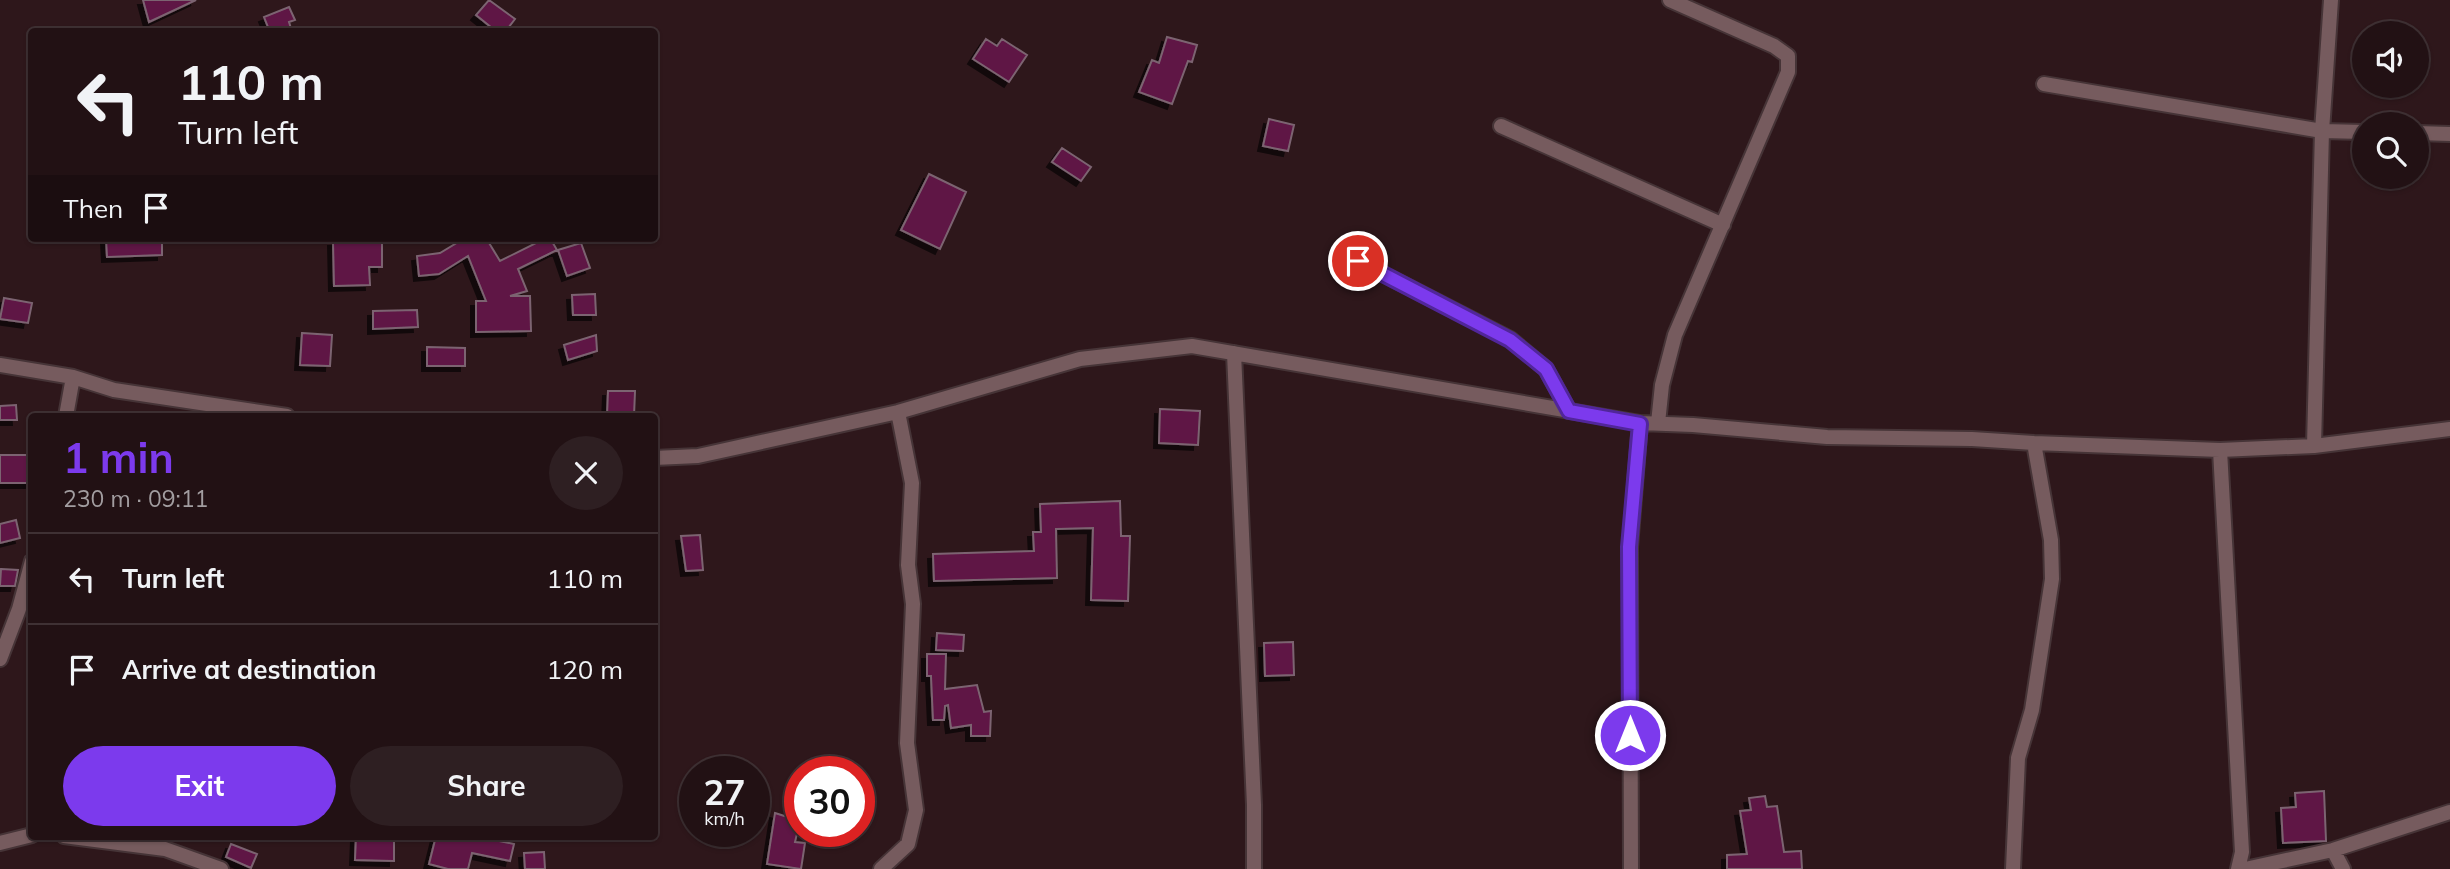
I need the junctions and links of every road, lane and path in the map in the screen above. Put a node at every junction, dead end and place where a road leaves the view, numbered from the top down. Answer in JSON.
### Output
{"nodes":[{"id":1,"x":1670,"y":0,"type":"edge"},
{"id":2,"x":2332,"y":0,"type":"edge"},
{"id":3,"x":2044,"y":84,"type":"dead end"},
{"id":4,"x":1501,"y":126,"type":"dead end"},
{"id":5,"x":2322,"y":131,"type":"junction"},
{"id":6,"x":2352,"y":132,"type":"edge"},
{"id":7,"x":2429,"y":133,"type":"edge"},
{"id":8,"x":2450,"y":134,"type":"edge"},
{"id":9,"x":1724,"y":225,"type":"junction"},
{"id":10,"x":1358,"y":261,"type":"dead end"},
{"id":11,"x":1234,"y":353,"type":"junction"},
{"id":12,"x":0,"y":365,"type":"edge"},
{"id":13,"x":73,"y":377,"type":"junction"},
{"id":14,"x":1569,"y":411,"type":"junction"},
{"id":15,"x":898,"y":412,"type":"junction"},
{"id":16,"x":67,"y":413,"type":"edge"},
{"id":17,"x":267,"y":413,"type":"edge"},
{"id":18,"x":1640,"y":424,"type":"junction"},
{"id":19,"x":1658,"y":424,"type":"junction"},
{"id":20,"x":2450,"y":429,"type":"edge"},
{"id":21,"x":2034,"y":443,"type":"junction"},
{"id":22,"x":2314,"y":446,"type":"junction"},
{"id":23,"x":2220,"y":450,"type":"junction"},
{"id":24,"x":658,"y":458,"type":"edge"},
{"id":25,"x":28,"y":590,"type":"edge"},
{"id":26,"x":25,"y":611,"type":"edge"},
{"id":27,"x":0,"y":659,"type":"edge"},
{"id":28,"x":2450,"y":812,"type":"edge"},
{"id":29,"x":28,"y":836,"type":"edge"},
{"id":30,"x":95,"y":840,"type":"edge"},
{"id":31,"x":0,"y":843,"type":"edge"},
{"id":32,"x":2333,"y":850,"type":"junction"},
{"id":33,"x":221,"y":869,"type":"edge"},
{"id":34,"x":881,"y":869,"type":"edge"},
{"id":35,"x":1254,"y":869,"type":"edge"},
{"id":36,"x":1631,"y":869,"type":"edge"},
{"id":37,"x":2013,"y":869,"type":"edge"},
{"id":38,"x":2238,"y":869,"type":"edge"},
{"id":39,"x":2245,"y":869,"type":"edge"},
{"id":40,"x":2343,"y":869,"type":"edge"}],
"edges":[{"from":1,"to":9,"type":"street"},
{"from":2,"to":5,"type":"street"},
{"from":3,"to":5,"type":"street"},
{"from":4,"to":9,"type":"street"},
{"from":5,"to":6,"type":"street"},
{"from":5,"to":22,"type":"street"},
{"from":7,"to":8,"type":"street"},
{"from":9,"to":19,"type":"street"},
{"from":10,"to":14,"type":"street"},
{"from":11,"to":14,"type":"street"},
{"from":11,"to":15,"type":"street"},
{"from":11,"to":35,"type":"street"},
{"from":12,"to":13,"type":"street"},
{"from":13,"to":16,"type":"street"},
{"from":13,"to":17,"type":"street"},
{"from":14,"to":18,"type":"street"},
{"from":15,"to":24,"type":"street"},
{"from":15,"to":34,"type":"street"},
{"from":18,"to":19,"type":"street"},
{"from":18,"to":36,"type":"street"},
{"from":19,"to":21,"type":"street"},
{"from":20,"to":22,"type":"street"},
{"from":21,"to":23,"type":"street"},
{"from":21,"to":37,"type":"street"},
{"from":22,"to":23,"type":"street"},
{"from":23,"to":38,"type":"street"},
{"from":25,"to":26,"type":"street"},
{"from":26,"to":27,"type":"street"},
{"from":28,"to":32,"type":"street"},
{"from":29,"to":31,"type":"street"},
{"from":30,"to":33,"type":"street"},
{"from":32,"to":39,"type":"street"},
{"from":32,"to":40,"type":"street"}]}
